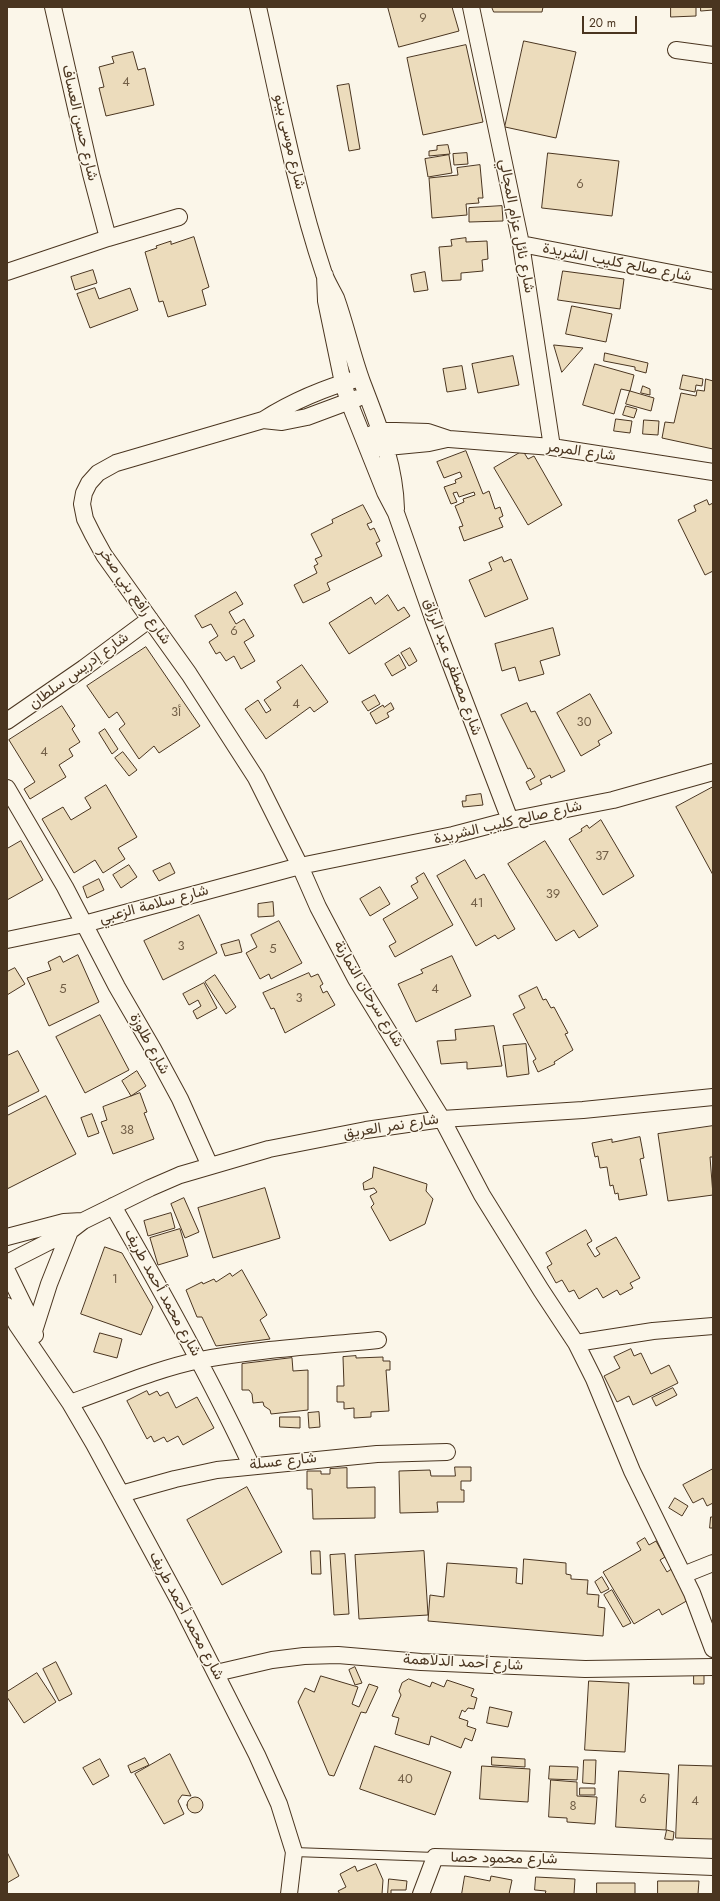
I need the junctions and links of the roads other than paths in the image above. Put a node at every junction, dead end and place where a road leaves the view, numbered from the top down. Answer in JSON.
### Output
{"nodes":[{"id":1,"x":53,"y":7,"type":"edge"},
{"id":2,"x":258,"y":7,"type":"edge"},
{"id":3,"x":471,"y":7,"type":"edge"},
{"id":4,"x":676,"y":50,"type":"dead end"},
{"id":5,"x":713,"y":55,"type":"edge"},
{"id":6,"x":179,"y":217,"type":"dead end"},
{"id":7,"x":108,"y":238,"type":"junction"},
{"id":8,"x":521,"y":244,"type":"junction"},
{"id":9,"x":7,"y":272,"type":"edge"},
{"id":10,"x":325,"y":275,"type":"junction"},
{"id":11,"x":713,"y":281,"type":"edge"},
{"id":12,"x":360,"y":378,"type":"junction"},
{"id":13,"x":343,"y":382,"type":"junction"},
{"id":14,"x":366,"y":394,"type":"junction"},
{"id":15,"x":349,"y":402,"type":"junction"},
{"id":16,"x":264,"y":420,"type":"junction"},
{"id":17,"x":382,"y":431,"type":"junction"},
{"id":18,"x":449,"y":439,"type":"junction"},
{"id":19,"x":365,"y":443,"type":"junction"},
{"id":20,"x":386,"y":447,"type":"junction"},
{"id":21,"x":552,"y":447,"type":"junction"},
{"id":22,"x":713,"y":472,"type":"edge"},
{"id":23,"x":396,"y":513,"type":"junction"},
{"id":24,"x":150,"y":619,"type":"junction"},
{"id":25,"x":7,"y":721,"type":"edge"},
{"id":26,"x":713,"y":772,"type":"edge"},
{"id":27,"x":7,"y":788,"type":"edge"},
{"id":28,"x":510,"y":820,"type":"junction"},
{"id":29,"x":300,"y":866,"type":"junction"},
{"id":30,"x":84,"y":924,"type":"junction"},
{"id":31,"x":7,"y":940,"type":"edge"},
{"id":32,"x":713,"y":1097,"type":"edge"},
{"id":33,"x":442,"y":1119,"type":"junction"},
{"id":34,"x":210,"y":1166,"type":"junction"},
{"id":35,"x":113,"y":1206,"type":"junction"},
{"id":36,"x":83,"y":1221,"type":"junction"},
{"id":37,"x":70,"y":1231,"type":"junction"},
{"id":38,"x":7,"y":1237,"type":"edge"},
{"id":39,"x":7,"y":1263,"type":"edge"},
{"id":40,"x":7,"y":1271,"type":"edge"},
{"id":41,"x":7,"y":1306,"type":"edge"},
{"id":42,"x":713,"y":1326,"type":"edge"},
{"id":43,"x":34,"y":1331,"type":"junction"},
{"id":44,"x":378,"y":1340,"type":"dead end"},
{"id":45,"x":576,"y":1343,"type":"junction"},
{"id":46,"x":37,"y":1352,"type":"junction"},
{"id":47,"x":199,"y":1361,"type":"junction"},
{"id":48,"x":70,"y":1403,"type":"junction"},
{"id":49,"x":447,"y":1452,"type":"dead end"},
{"id":50,"x":251,"y":1466,"type":"junction"},
{"id":51,"x":121,"y":1494,"type":"junction"},
{"id":52,"x":713,"y":1563,"type":"edge"},
{"id":53,"x":683,"y":1575,"type":"junction"},
{"id":54,"x":713,"y":1649,"type":"edge"},
{"id":55,"x":713,"y":1667,"type":"edge"},
{"id":56,"x":216,"y":1673,"type":"junction"},
{"id":57,"x":294,"y":1852,"type":"junction"},
{"id":58,"x":435,"y":1858,"type":"junction"},
{"id":59,"x":713,"y":1867,"type":"edge"},
{"id":60,"x":289,"y":1894,"type":"edge"},
{"id":61,"x":421,"y":1894,"type":"edge"}],
"edges":[{"from":1,"to":7,"type":"street","name":"شارع حسن العساف"},
{"from":2,"to":10,"type":"street","name":"شارع موسى بينو"},
{"from":3,"to":8,"type":"street","name":"شارع نائل عزام المجالي"},
{"from":4,"to":5,"type":"street"},
{"from":6,"to":7,"type":"street"},
{"from":7,"to":9,"type":"street"},
{"from":8,"to":11,"type":"street","name":"شارع صالح كليب الشريدة"},
{"from":8,"to":21,"type":"street","name":"شارع نائل عزام المجالي"},
{"from":10,"to":12,"type":"street","name":"شارع موسى بينو"},
{"from":10,"to":13,"type":"street","name":"شارع موسى بينو"},
{"from":12,"to":13,"type":"street","name":"شارع رافع بني صخر"},
{"from":12,"to":14,"type":"street","name":"شارع مصطفى عبد الرزاق"},
{"from":13,"to":15,"type":"street","name":"شارع مصطفى عبد الرزاق"},
{"from":13,"to":16,"type":"street","name":"شارع رافع بني صخر"},
{"from":14,"to":15,"type":"street","name":"شارع رافع بني صخر"},
{"from":14,"to":17,"type":"street","name":"شارع مصطفى عبد الرزاق"},
{"from":15,"to":16,"type":"street","name":"شارع رافع بني صخر"},
{"from":15,"to":19,"type":"street","name":"شارع مصطفى عبد الرزاق"},
{"from":16,"to":24,"type":"street","name":"شارع رافع بني صخر"},
{"from":17,"to":18,"type":"street","name":"شارع المرمر"},
{"from":17,"to":19,"type":"street","name":"شارع المرمر"},
{"from":17,"to":20,"type":"street","name":"شارع مصطفى عبد الرزاق"},
{"from":18,"to":20,"type":"street","name":"شارع المرمر"},
{"from":18,"to":21,"type":"street","name":"شارع المرمر"},
{"from":19,"to":20,"type":"street","name":"شارع المرمر"},
{"from":19,"to":23,"type":"street","name":"شارع مصطفى عبد الرزاق"},
{"from":20,"to":23,"type":"street","name":"شارع مصطفى عبد الرزاق"},
{"from":21,"to":22,"type":"street","name":"شارع المرمر"},
{"from":23,"to":28,"type":"street","name":"شارع مصطفى عبد الرزاق"},
{"from":24,"to":25,"type":"street","name":"شارع إدريس سلطان"},
{"from":24,"to":29,"type":"street","name":"شارع رافع بني صخر"},
{"from":26,"to":28,"type":"street","name":"شارع صالح كليب الشريدة"},
{"from":27,"to":30,"type":"street","name":"شارع طلوزة"},
{"from":28,"to":29,"type":"street","name":"شارع صالح كليب الشريدة"},
{"from":29,"to":30,"type":"street","name":"شارع سلامة الزعبي"},
{"from":29,"to":33,"type":"street","name":"شارع سرحان النمارنة"},
{"from":30,"to":31,"type":"street","name":"شارع سلامة الزعبي"},
{"from":30,"to":34,"type":"street","name":"شارع طلوزة"},
{"from":32,"to":33,"type":"street","name":"شارع نمر العريق"},
{"from":33,"to":34,"type":"street","name":"شارع نمر العريق"},
{"from":33,"to":45,"type":"street","name":"شارع سرحان النمارنة"},
{"from":34,"to":35,"type":"street","name":"شارع نمر العريق"},
{"from":35,"to":36,"type":"street","name":"شارع نمر العريق"},
{"from":35,"to":47,"type":"street","name":"شارع محمد أحمد طريف"},
{"from":36,"to":37,"type":"street","name":"شارع نمر العريق"},
{"from":36,"to":38,"type":"street","name":"شارع نمر العريق"},
{"from":37,"to":39,"type":"street","name":"شارع نمر العريق"},
{"from":37,"to":43,"type":"street"},
{"from":40,"to":43,"type":"street","name":"شارع محمد أحمد طريف"},
{"from":41,"to":46,"type":"street","name":"شارع محمد أحمد طريف"},
{"from":42,"to":45,"type":"street"},
{"from":43,"to":46,"type":"street","name":"شارع محمد أحمد طريف"},
{"from":44,"to":47,"type":"street"},
{"from":45,"to":53,"type":"street","name":"شارع سرحان النمارنة"},
{"from":46,"to":48,"type":"street","name":"شارع محمد أحمد طريف"},
{"from":47,"to":48,"type":"street"},
{"from":47,"to":50,"type":"street","name":"شارع محمد أحمد طريف"},
{"from":48,"to":51,"type":"street","name":"شارع محمد أحمد طريف"},
{"from":49,"to":50,"type":"street","name":"شارع عسلة"},
{"from":50,"to":51,"type":"street","name":"شارع عسلة"},
{"from":51,"to":56,"type":"street","name":"شارع محمد أحمد طريف"},
{"from":52,"to":53,"type":"street"},
{"from":53,"to":54,"type":"street","name":"شارع سرحان النمارنة"},
{"from":55,"to":56,"type":"street","name":"شارع أحمد الدلاهمة"},
{"from":56,"to":57,"type":"street","name":"شارع محمد أحمد طريف"},
{"from":57,"to":58,"type":"lane","name":"شارع محمود حصا"},
{"from":57,"to":60,"type":"street","name":"شارع محمد أحمد طريف"},
{"from":58,"to":59,"type":"street","name":"شارع محمود حصا"},
{"from":58,"to":61,"type":"street"}]}
